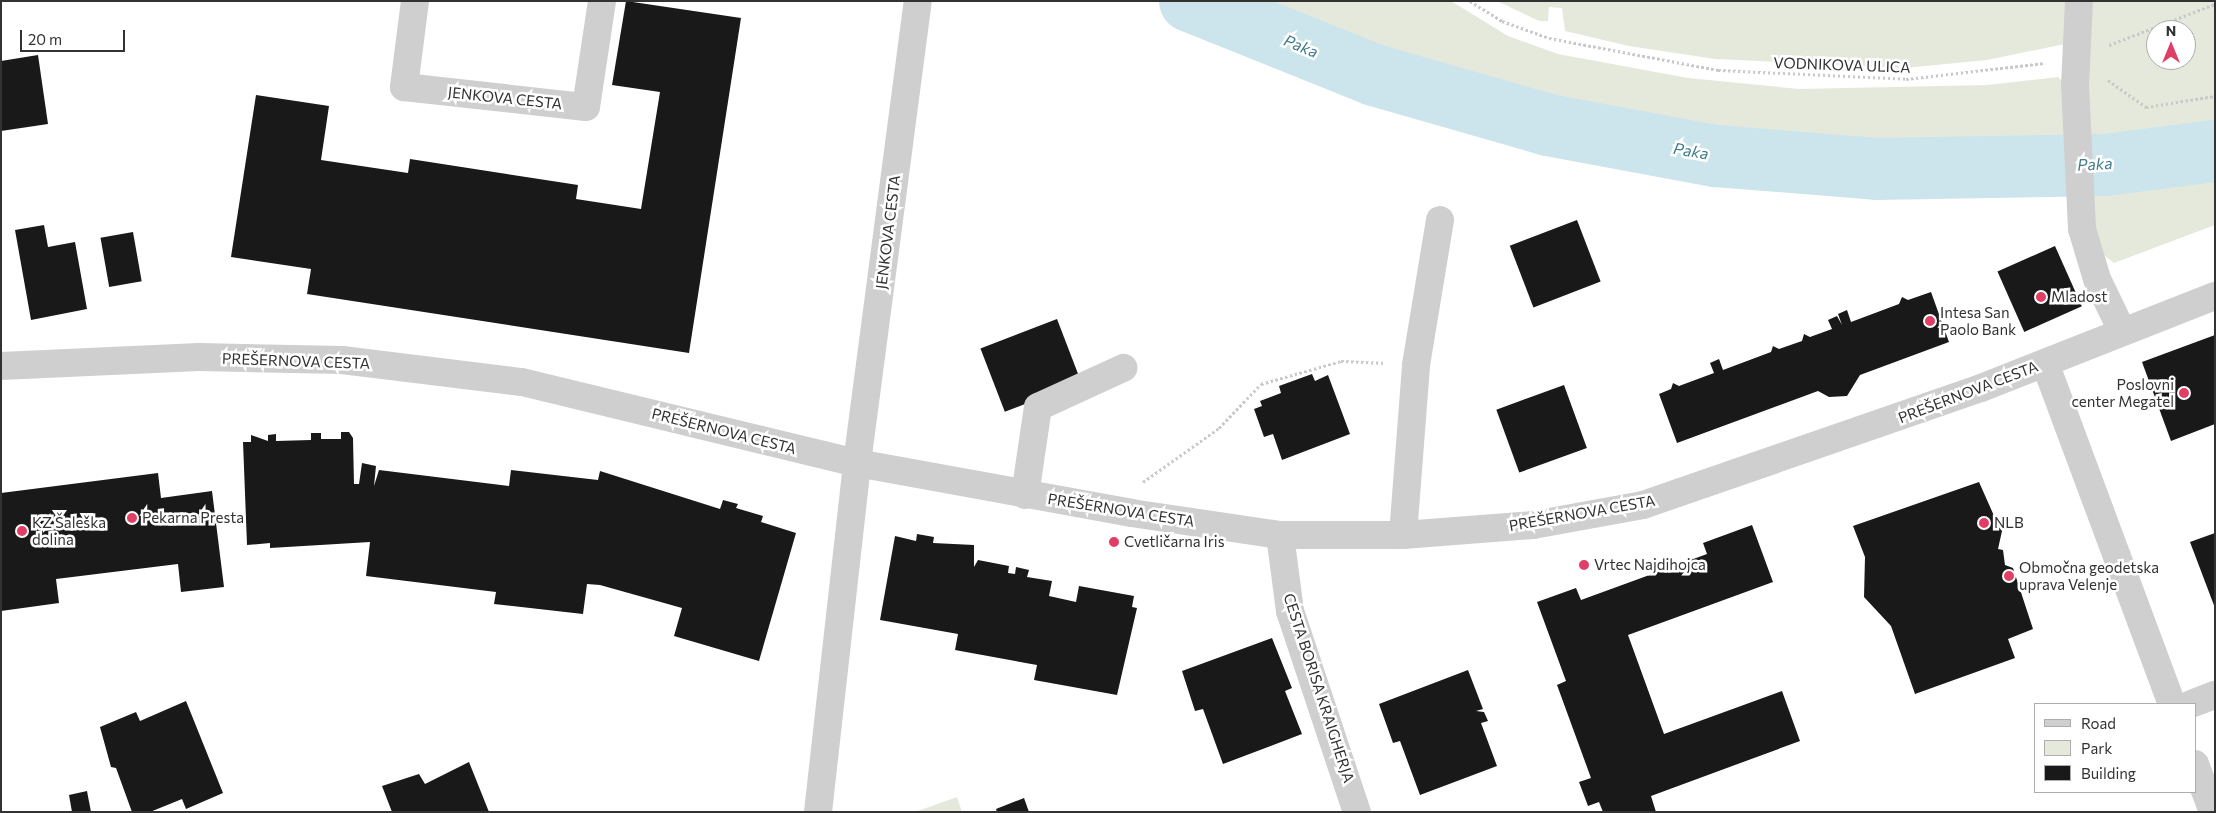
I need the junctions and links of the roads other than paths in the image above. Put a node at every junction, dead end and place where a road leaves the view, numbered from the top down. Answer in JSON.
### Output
{"nodes":[{"id":1,"x":415,"y":1,"type":"edge"},
{"id":2,"x":602,"y":1,"type":"edge"},
{"id":3,"x":918,"y":1,"type":"edge"},
{"id":4,"x":2079,"y":1,"type":"edge"},
{"id":5,"x":1440,"y":220,"type":"dead end"},
{"id":6,"x":2215,"y":296,"type":"edge"},
{"id":7,"x":2122,"y":331,"type":"junction"},
{"id":8,"x":2046,"y":363,"type":"junction"},
{"id":9,"x":1,"y":366,"type":"edge"},
{"id":10,"x":1123,"y":368,"type":"dead end"},
{"id":11,"x":857,"y":463,"type":"junction"},
{"id":12,"x":1025,"y":495,"type":"junction"},
{"id":13,"x":1280,"y":535,"type":"junction"},
{"id":14,"x":1403,"y":535,"type":"junction"},
{"id":15,"x":2215,"y":695,"type":"edge"},
{"id":16,"x":2172,"y":703,"type":"edge"},
{"id":17,"x":2195,"y":703,"type":"edge"},
{"id":18,"x":2196,"y":767,"type":"edge"},
{"id":19,"x":2212,"y":811,"type":"edge"},
{"id":20,"x":818,"y":812,"type":"edge"},
{"id":21,"x":1357,"y":812,"type":"edge"}],
"edges":[{"from":1,"to":2,"type":"street","name":"JENKOVA CESTA"},
{"from":3,"to":11,"type":"street","name":"JENKOVA CESTA"},
{"from":4,"to":7,"type":"street"},
{"from":5,"to":14,"type":"street"},
{"from":6,"to":7,"type":"street","name":"PREŠERNOVA CESTA"},
{"from":7,"to":8,"type":"street","name":"PREŠERNOVA CESTA"},
{"from":8,"to":14,"type":"street","name":"PREŠERNOVA CESTA"},
{"from":8,"to":16,"type":"street"},
{"from":9,"to":11,"type":"street","name":"PREŠERNOVA CESTA"},
{"from":10,"to":12,"type":"street"},
{"from":11,"to":12,"type":"street","name":"PREŠERNOVA CESTA"},
{"from":11,"to":20,"type":"street","name":"JENKOVA CESTA"},
{"from":12,"to":13,"type":"street","name":"PREŠERNOVA CESTA"},
{"from":13,"to":14,"type":"street","name":"PREŠERNOVA CESTA"},
{"from":13,"to":21,"type":"street","name":"CESTA BORISA KRAIGHERJA"},
{"from":15,"to":17,"type":"street"},
{"from":18,"to":19,"type":"street"}]}
